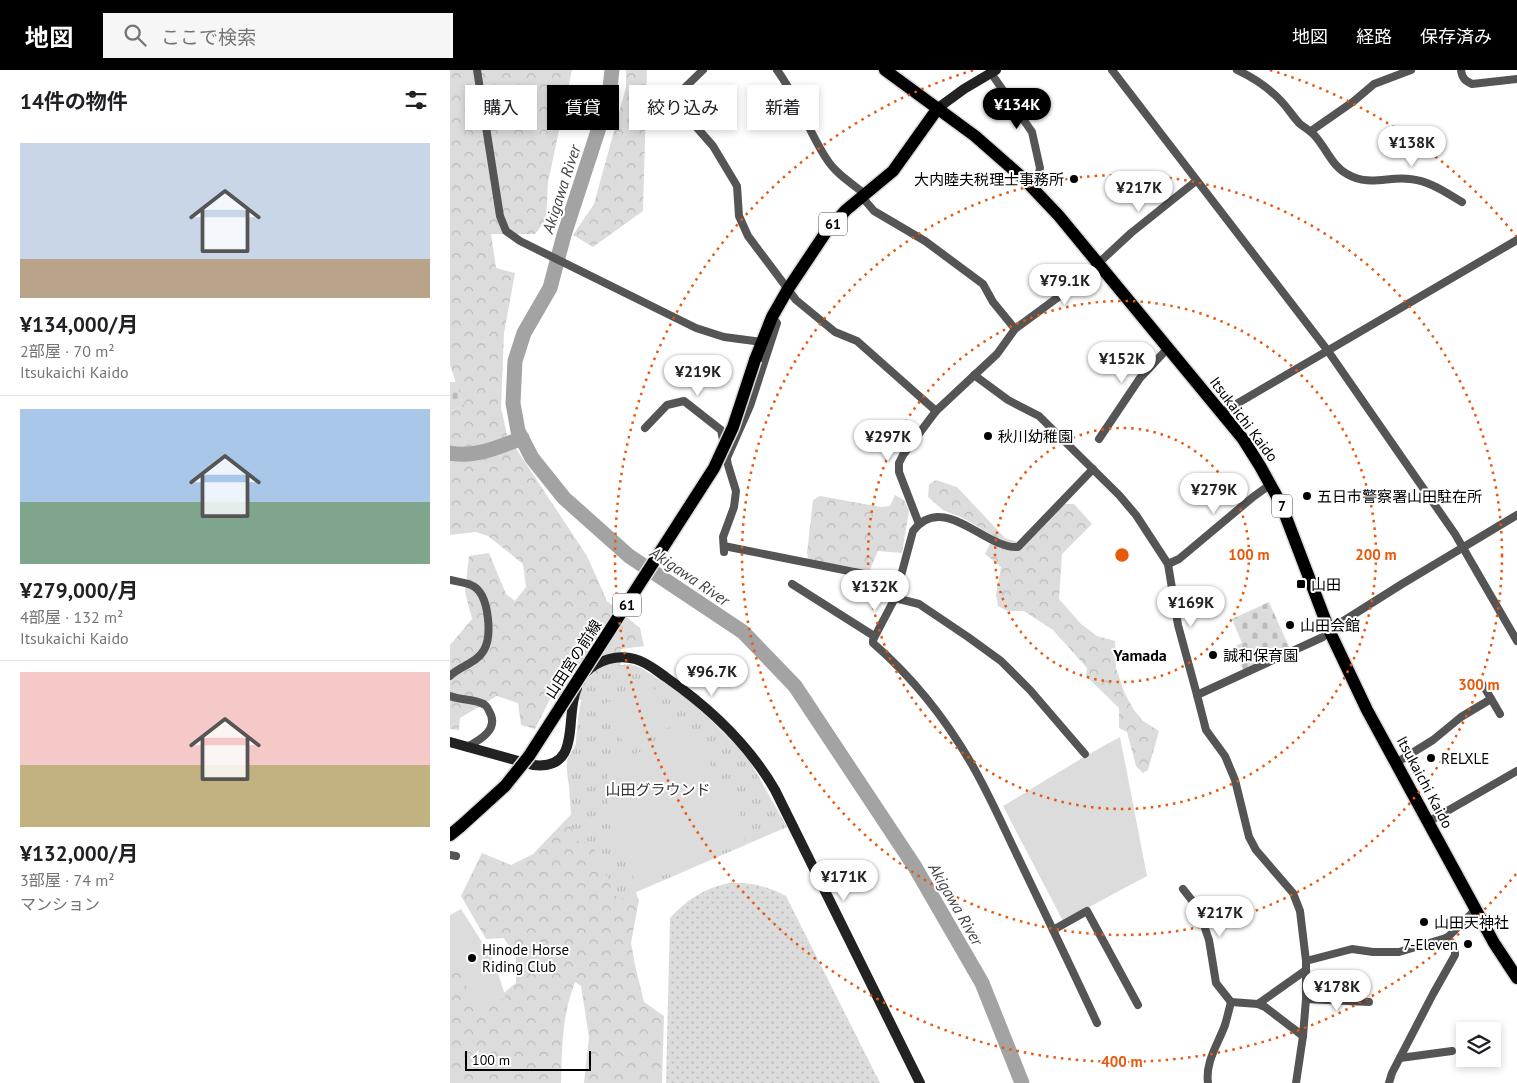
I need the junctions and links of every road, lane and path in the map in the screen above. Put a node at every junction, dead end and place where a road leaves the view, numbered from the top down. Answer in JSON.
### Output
{"nodes":[{"id":1,"x":477,"y":70,"type":"edge"},
{"id":2,"x":703,"y":70,"type":"edge"},
{"id":3,"x":777,"y":70,"type":"edge"},
{"id":4,"x":885,"y":70,"type":"edge"},
{"id":5,"x":1112,"y":70,"type":"edge"},
{"id":6,"x":1237,"y":70,"type":"edge"},
{"id":7,"x":1411,"y":70,"type":"edge"},
{"id":8,"x":1461,"y":70,"type":"edge"},
{"id":9,"x":989,"y":72,"type":"edge"},
{"id":10,"x":1517,"y":80,"type":"edge"},
{"id":11,"x":938,"y":108,"type":"junction"},
{"id":12,"x":1311,"y":131,"type":"junction"},
{"id":13,"x":1196,"y":181,"type":"junction"},
{"id":14,"x":1035,"y":191,"type":"junction"},
{"id":15,"x":863,"y":195,"type":"junction"},
{"id":16,"x":1462,"y":202,"type":"dead end"},
{"id":17,"x":1515,"y":242,"type":"edge"},
{"id":18,"x":1517,"y":251,"type":"edge"},
{"id":19,"x":1098,"y":263,"type":"junction"},
{"id":20,"x":788,"y":289,"type":"junction"},
{"id":21,"x":772,"y":317,"type":"junction"},
{"id":22,"x":1015,"y":329,"type":"junction"},
{"id":23,"x":762,"y":342,"type":"junction"},
{"id":24,"x":1168,"y":348,"type":"junction"},
{"id":25,"x":1328,"y":351,"type":"junction"},
{"id":26,"x":974,"y":375,"type":"junction"},
{"id":27,"x":936,"y":411,"type":"junction"},
{"id":28,"x":1221,"y":413,"type":"junction"},
{"id":29,"x":645,"y":428,"type":"dead end"},
{"id":30,"x":1099,"y":438,"type":"dead end"},
{"id":31,"x":727,"y":458,"type":"junction"},
{"id":32,"x":1093,"y":468,"type":"junction"},
{"id":33,"x":1271,"y":484,"type":"junction"},
{"id":34,"x":1517,"y":515,"type":"edge"},
{"id":35,"x":919,"y":524,"type":"junction"},
{"id":36,"x":1463,"y":546,"type":"junction"},
{"id":37,"x":1168,"y":564,"type":"junction"},
{"id":38,"x":450,"y":580,"type":"edge"},
{"id":39,"x":899,"y":581,"type":"junction"},
{"id":40,"x":792,"y":584,"type":"dead end"},
{"id":41,"x":895,"y":598,"type":"junction"},
{"id":42,"x":1330,"y":630,"type":"junction"},
{"id":43,"x":874,"y":636,"type":"junction"},
{"id":44,"x":1517,"y":641,"type":"edge"},
{"id":45,"x":450,"y":676,"type":"edge"},
{"id":46,"x":1483,"y":685,"type":"dead end"},
{"id":47,"x":1197,"y":695,"type":"junction"},
{"id":48,"x":450,"y":696,"type":"edge"},
{"id":49,"x":1491,"y":700,"type":"junction"},
{"id":50,"x":1500,"y":714,"type":"dead end"},
{"id":51,"x":450,"y":742,"type":"edge"},
{"id":52,"x":467,"y":747,"type":"junction"},
{"id":53,"x":1085,"y":754,"type":"dead end"},
{"id":54,"x":1396,"y":763,"type":"junction"},
{"id":55,"x":1517,"y":770,"type":"edge"},
{"id":56,"x":1428,"y":822,"type":"junction"},
{"id":57,"x":450,"y":835,"type":"edge"},
{"id":58,"x":1183,"y":889,"type":"dead end"},
{"id":59,"x":1475,"y":910,"type":"junction"},
{"id":60,"x":1053,"y":930,"type":"junction"},
{"id":61,"x":1446,"y":938,"type":"junction"},
{"id":62,"x":1306,"y":961,"type":"junction"},
{"id":63,"x":1306,"y":970,"type":"junction"},
{"id":64,"x":1517,"y":978,"type":"edge"},
{"id":65,"x":1306,"y":999,"type":"junction"},
{"id":66,"x":1231,"y":1002,"type":"junction"},
{"id":67,"x":1369,"y":1002,"type":"dead end"},
{"id":68,"x":1258,"y":1004,"type":"junction"},
{"id":69,"x":1138,"y":1005,"type":"dead end"},
{"id":70,"x":1097,"y":1023,"type":"dead end"},
{"id":71,"x":1303,"y":1036,"type":"junction"},
{"id":72,"x":1452,"y":1051,"type":"dead end"},
{"id":73,"x":1400,"y":1058,"type":"junction"},
{"id":74,"x":920,"y":1083,"type":"edge"},
{"id":75,"x":1208,"y":1083,"type":"edge"},
{"id":76,"x":1296,"y":1083,"type":"edge"},
{"id":77,"x":1389,"y":1083,"type":"edge"}],
"edges":[{"from":1,"to":23,"type":"street"},
{"from":2,"to":20,"type":"street"},
{"from":3,"to":15,"type":"street"},
{"from":4,"to":11,"type":"main road","name":"Itsukaichi Kaido","number":"7"},
{"from":5,"to":13,"type":"street"},
{"from":6,"to":12,"type":"street"},
{"from":7,"to":12,"type":"street"},
{"from":8,"to":10,"type":"street"},
{"from":9,"to":11,"type":"street"},
{"from":9,"to":14,"type":"street"},
{"from":11,"to":14,"type":"main road","name":"Itsukaichi Kaido","number":"7"},
{"from":11,"to":15,"type":"main road","number":"61"},
{"from":12,"to":16,"type":"street"},
{"from":13,"to":19,"type":"street"},
{"from":13,"to":25,"type":"street"},
{"from":14,"to":19,"type":"main road","name":"Itsukaichi Kaido","number":"7"},
{"from":15,"to":20,"type":"main road","number":"61"},
{"from":15,"to":22,"type":"street"},
{"from":17,"to":18,"type":"street"},
{"from":17,"to":25,"type":"street"},
{"from":19,"to":22,"type":"street"},
{"from":19,"to":24,"type":"main road","name":"Itsukaichi Kaido","number":"7"},
{"from":20,"to":21,"type":"main road","number":"61"},
{"from":20,"to":27,"type":"street"},
{"from":21,"to":23,"type":"main road","number":"61"},
{"from":21,"to":31,"type":"street"},
{"from":22,"to":26,"type":"street"},
{"from":23,"to":57,"type":"main road","name":"山田宮の前線","number":"61","bridge":true},
{"from":24,"to":28,"type":"main road","name":"Itsukaichi Kaido","number":"7"},
{"from":24,"to":30,"type":"street"},
{"from":25,"to":28,"type":"street"},
{"from":25,"to":36,"type":"street"},
{"from":26,"to":27,"type":"street"},
{"from":26,"to":32,"type":"street"},
{"from":27,"to":35,"type":"street"},
{"from":28,"to":33,"type":"main road","name":"Itsukaichi Kaido","number":"7"},
{"from":29,"to":31,"type":"street"},
{"from":31,"to":39,"type":"street"},
{"from":32,"to":35,"type":"street"},
{"from":32,"to":37,"type":"street"},
{"from":33,"to":37,"type":"street"},
{"from":33,"to":42,"type":"main road","name":"Itsukaichi Kaido","number":"7"},
{"from":34,"to":36,"type":"street"},
{"from":35,"to":39,"type":"street"},
{"from":36,"to":42,"type":"street"},
{"from":36,"to":44,"type":"street"},
{"from":37,"to":47,"type":"street"},
{"from":38,"to":45,"type":"street"},
{"from":39,"to":41,"type":"street"},
{"from":40,"to":43,"type":"street"},
{"from":41,"to":43,"type":"street"},
{"from":41,"to":53,"type":"street"},
{"from":42,"to":47,"type":"street"},
{"from":42,"to":54,"type":"main road","name":"Itsukaichi Kaido","number":"7"},
{"from":43,"to":60,"type":"street"},
{"from":46,"to":49,"type":"street"},
{"from":47,"to":62,"type":"street"},
{"from":48,"to":52,"type":"street"},
{"from":49,"to":50,"type":"street"},
{"from":49,"to":54,"type":"street"},
{"from":51,"to":52,"type":"street"},
{"from":52,"to":74,"type":"street"},
{"from":54,"to":56,"type":"main road","name":"Itsukaichi Kaido","number":"7"},
{"from":55,"to":56,"type":"street"},
{"from":56,"to":59,"type":"main road","name":"Itsukaichi Kaido","number":"7"},
{"from":58,"to":66,"type":"street"},
{"from":59,"to":61,"type":"street"},
{"from":59,"to":64,"type":"main road","name":"Itsukaichi Kaido","number":"7"},
{"from":60,"to":69,"type":"street"},
{"from":60,"to":70,"type":"street"},
{"from":61,"to":62,"type":"street"},
{"from":61,"to":73,"type":"street"},
{"from":62,"to":63,"type":"street"},
{"from":63,"to":65,"type":"street"},
{"from":63,"to":68,"type":"street"},
{"from":65,"to":67,"type":"street"},
{"from":65,"to":71,"type":"street"},
{"from":66,"to":68,"type":"street"},
{"from":66,"to":75,"type":"street"},
{"from":68,"to":71,"type":"street"},
{"from":71,"to":76,"type":"street"},
{"from":72,"to":73,"type":"street"},
{"from":73,"to":77,"type":"street"}]}
